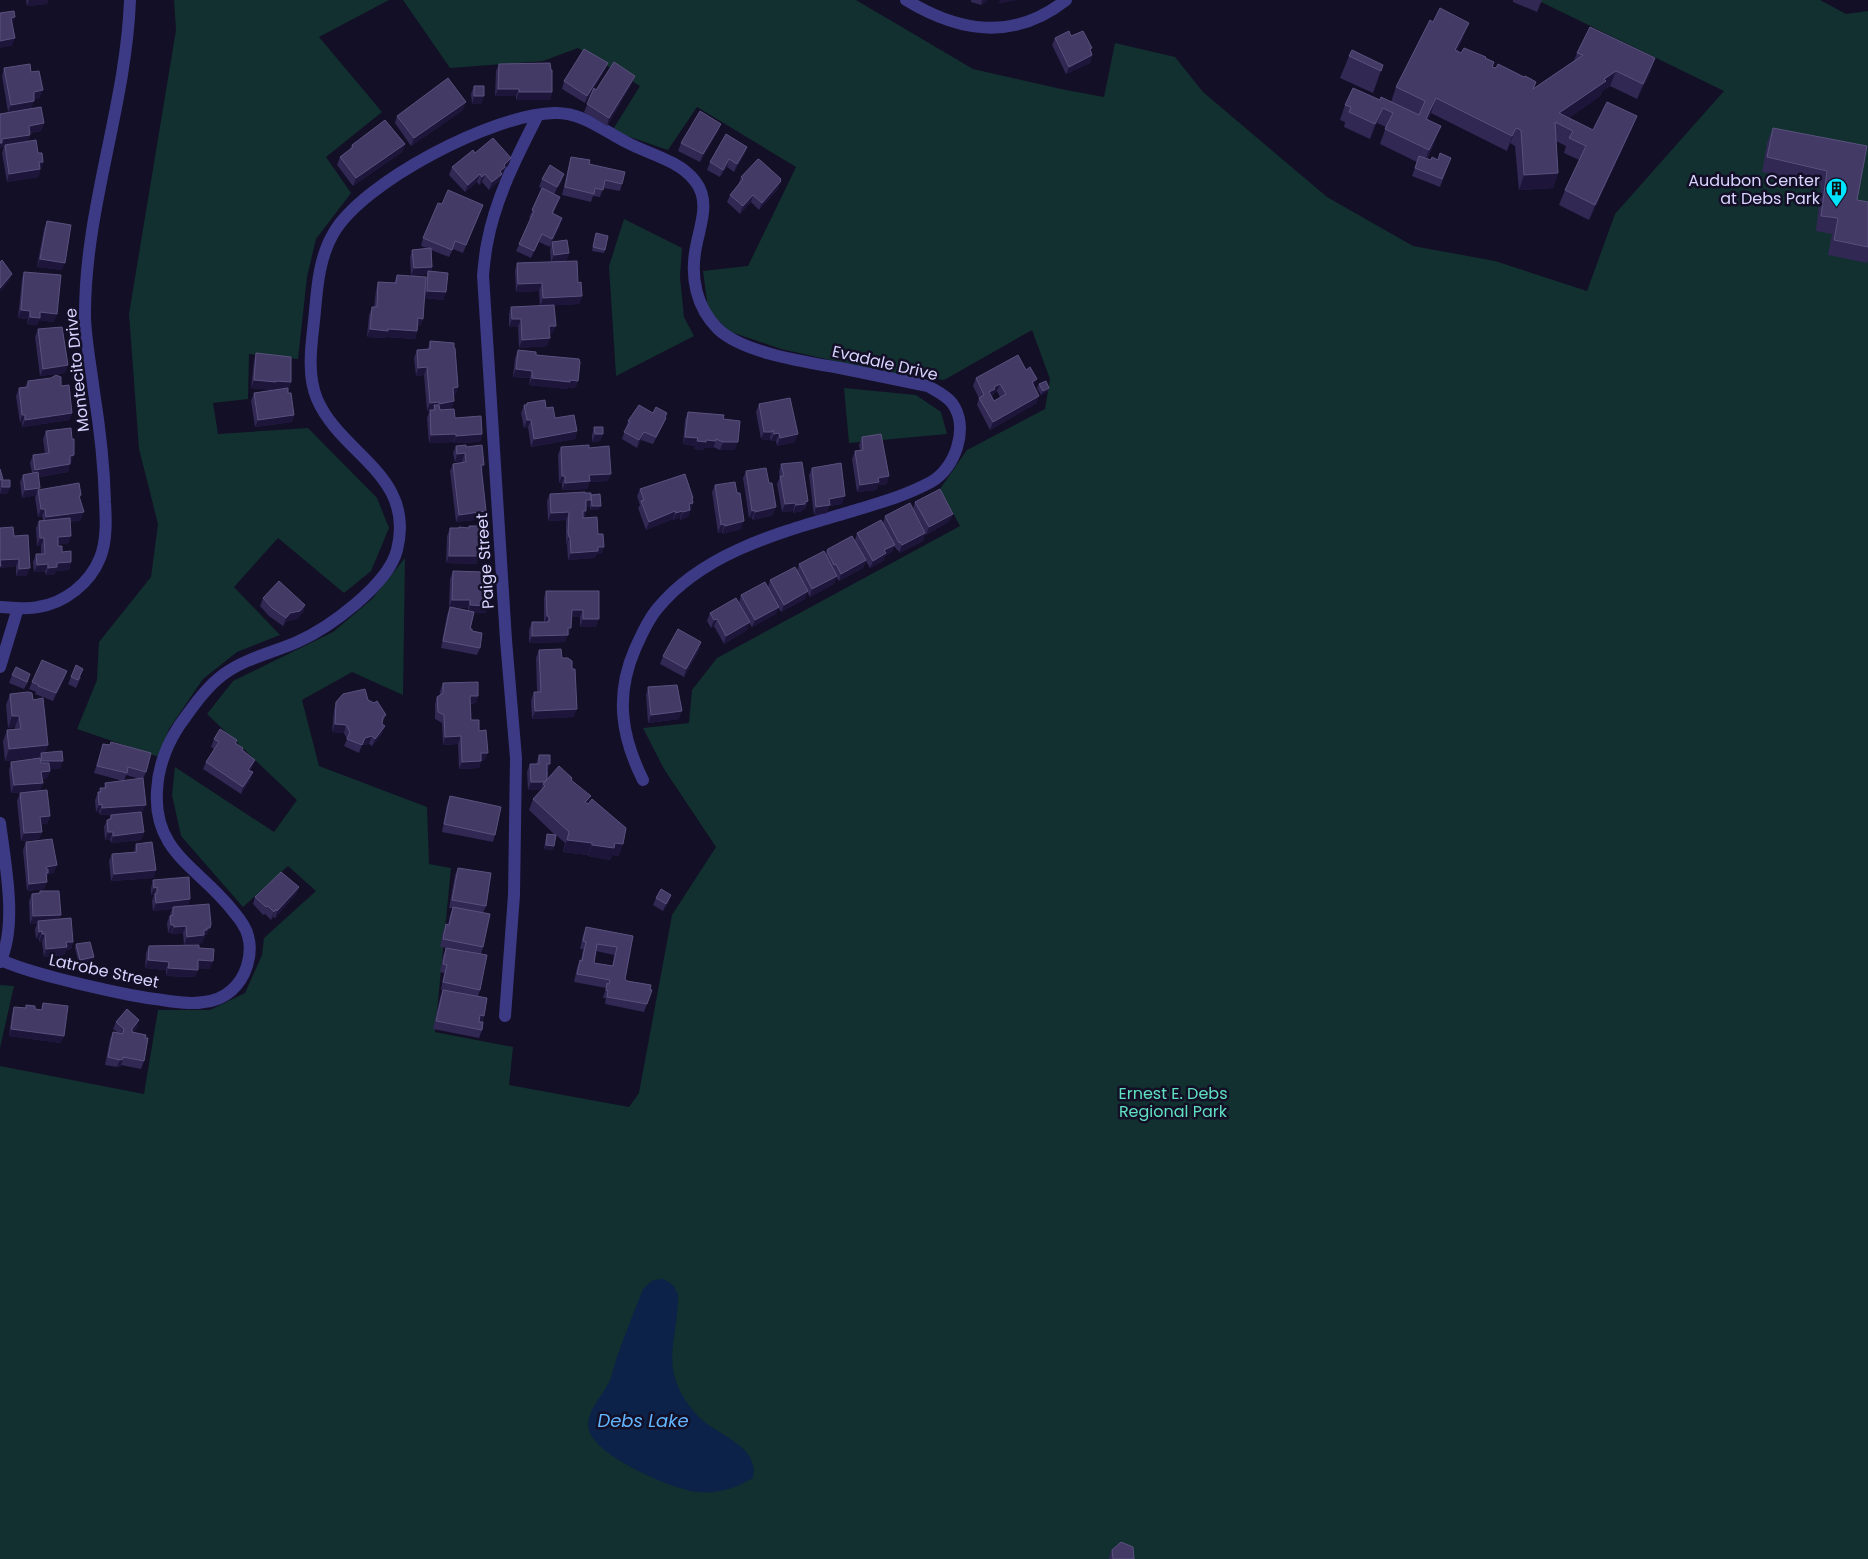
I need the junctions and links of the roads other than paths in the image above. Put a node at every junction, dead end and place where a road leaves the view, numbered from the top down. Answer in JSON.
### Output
{"nodes":[{"id":1,"x":130,"y":0,"type":"edge"},
{"id":2,"x":906,"y":0,"type":"edge"},
{"id":3,"x":1066,"y":0,"type":"edge"},
{"id":4,"x":538,"y":115,"type":"junction"},
{"id":5,"x":0,"y":607,"type":"edge"},
{"id":6,"x":18,"y":608,"type":"junction"},
{"id":7,"x":0,"y":667,"type":"edge"},
{"id":8,"x":644,"y":780,"type":"dead end"},
{"id":9,"x":0,"y":823,"type":"edge"},
{"id":10,"x":1,"y":961,"type":"edge"},
{"id":11,"x":205,"y":1002,"type":"joint"},
{"id":12,"x":505,"y":1016,"type":"dead end"}],
"edges":[{"from":1,"to":6,"type":"street","name":"Montecito Drive"},
{"from":2,"to":3,"type":"street"},
{"from":4,"to":8,"type":"street","name":"Evadale Drive"},
{"from":4,"to":11,"type":"street","name":"Evadale Drive"},
{"from":4,"to":12,"type":"street","name":"Paige Street"},
{"from":5,"to":6,"type":"street","name":"Montecito Drive"},
{"from":6,"to":7,"type":"street"},
{"from":9,"to":10,"type":"street"},
{"from":10,"to":11,"type":"street","name":"Latrobe Street"}]}
